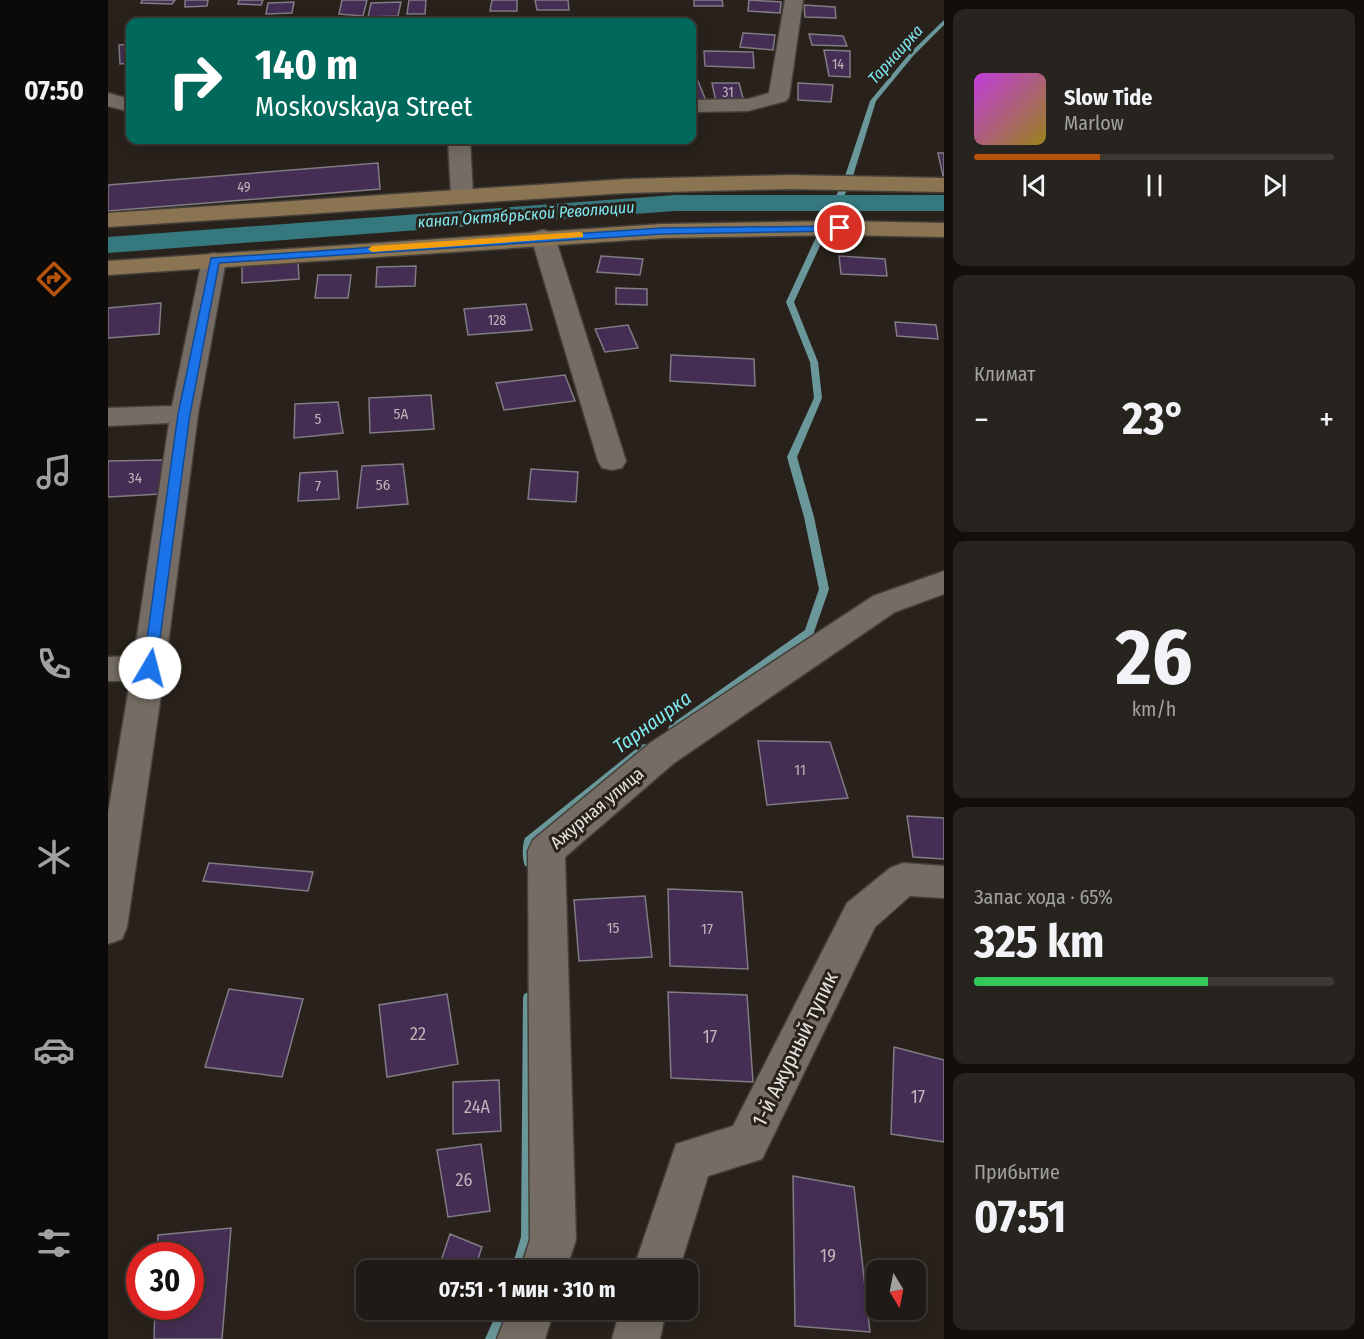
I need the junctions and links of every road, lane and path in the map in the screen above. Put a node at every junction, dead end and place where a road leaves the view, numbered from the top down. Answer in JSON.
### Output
{"nodes":[{"id":1,"x":794,"y":0,"type":"edge"},
{"id":2,"x":108,"y":99,"type":"edge"},
{"id":3,"x":126,"y":105,"type":"edge"},
{"id":4,"x":696,"y":106,"type":"edge"},
{"id":5,"x":459,"y":144,"type":"edge"},
{"id":6,"x":944,"y":185,"type":"edge"},
{"id":7,"x":462,"y":195,"type":"junction"},
{"id":8,"x":108,"y":220,"type":"edge"},
{"id":9,"x":944,"y":230,"type":"edge"},
{"id":10,"x":543,"y":237,"type":"junction"},
{"id":11,"x":214,"y":260,"type":"junction"},
{"id":12,"x":108,"y":268,"type":"edge"},
{"id":13,"x":184,"y":414,"type":"junction"},
{"id":14,"x":108,"y":417,"type":"edge"},
{"id":15,"x":612,"y":461,"type":"dead end"},
{"id":16,"x":944,"y":582,"type":"edge"},
{"id":17,"x":150,"y":668,"type":"junction"},
{"id":18,"x":108,"y":669,"type":"edge"},
{"id":19,"x":944,"y":882,"type":"edge"},
{"id":20,"x":108,"y":927,"type":"edge"},
{"id":21,"x":546,"y":1260,"type":"edge"},
{"id":22,"x":659,"y":1260,"type":"edge"},
{"id":23,"x":528,"y":1320,"type":"edge"},
{"id":24,"x":641,"y":1320,"type":"edge"},
{"id":25,"x":521,"y":1339,"type":"edge"},
{"id":26,"x":636,"y":1339,"type":"edge"}],
"edges":[{"from":1,"to":4,"type":"street"},
{"from":2,"to":3,"type":"street"},
{"from":5,"to":7,"type":"street"},
{"from":6,"to":7,"type":"main road"},
{"from":7,"to":8,"type":"main road"},
{"from":9,"to":10,"type":"main road"},
{"from":10,"to":11,"type":"main road"},
{"from":10,"to":15,"type":"street"},
{"from":11,"to":12,"type":"main road"},
{"from":11,"to":13,"type":"street"},
{"from":13,"to":14,"type":"street"},
{"from":13,"to":17,"type":"street"},
{"from":16,"to":21,"type":"street","name":"Ажурная улица"},
{"from":17,"to":18,"type":"street"},
{"from":17,"to":20,"type":"street"},
{"from":19,"to":22,"type":"street","name":"1-й Ажурный тупик"},
{"from":23,"to":25,"type":"street"},
{"from":24,"to":26,"type":"street"}]}
